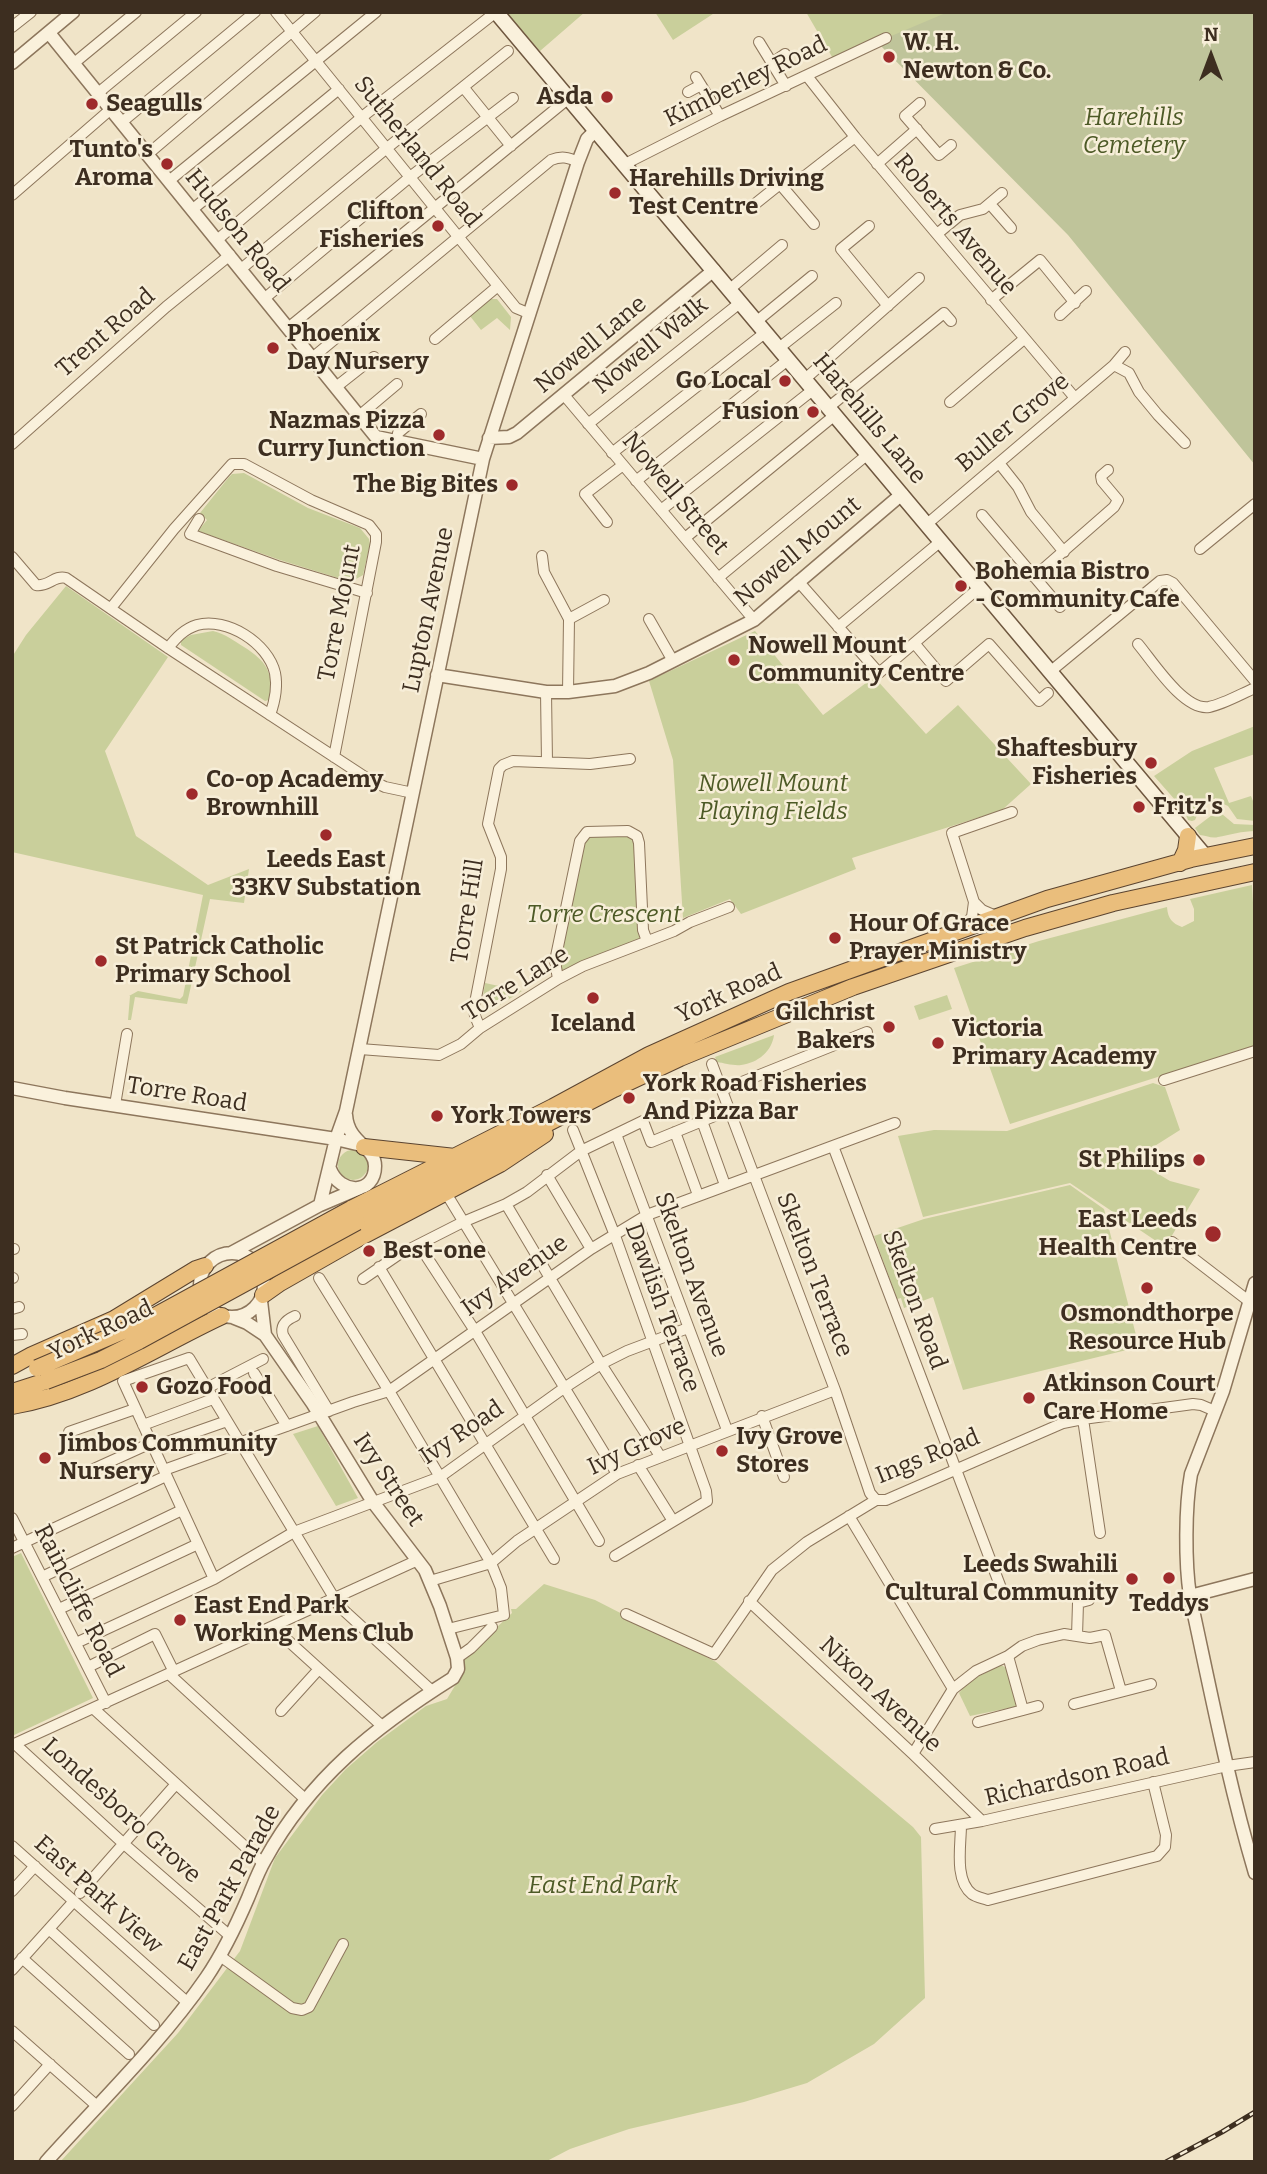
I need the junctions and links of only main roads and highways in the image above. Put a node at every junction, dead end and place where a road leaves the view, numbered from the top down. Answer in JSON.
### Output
{"nodes":[{"id":1,"x":496,"y":12,"type":"edge"},
{"id":2,"x":1188,"y":836,"type":"junction"},
{"id":3,"x":1255,"y":846,"type":"edge"},
{"id":4,"x":1205,"y":856,"type":"junction"},
{"id":5,"x":1180,"y":863,"type":"junction"},
{"id":6,"x":1249,"y":872,"type":"edge"},
{"id":7,"x":614,"y":1088,"type":"junction"},
{"id":8,"x":360,"y":1145,"type":"road end"},
{"id":9,"x":455,"y":1157,"type":"junction"},
{"id":10,"x":354,"y":1215,"type":"junction"},
{"id":11,"x":205,"y":1266,"type":"road end"},
{"id":12,"x":262,"y":1298,"type":"road end"},
{"id":13,"x":228,"y":1316,"type":"road end"},
{"id":14,"x":12,"y":1366,"type":"edge"},
{"id":15,"x":42,"y":1375,"type":"junction"},
{"id":16,"x":12,"y":1376,"type":"edge"},
{"id":17,"x":12,"y":1392,"type":"edge"},
{"id":18,"x":12,"y":1406,"type":"edge"}],
"edges":[{"from":1,"to":2,"type":"main road","name":"Harehills Lane"},
{"from":2,"to":4,"type":"main road","name":"Harehills Lane"},
{"from":2,"to":5,"type":"highway"},
{"from":3,"to":4,"type":"highway","name":"York Road"},
{"from":4,"to":5,"type":"highway","name":"York Road"},
{"from":4,"to":6,"type":"highway"},
{"from":5,"to":9,"type":"highway","name":"York Road"},
{"from":6,"to":7,"type":"highway","name":"York Road"},
{"from":7,"to":10,"type":"highway","name":"York Road"},
{"from":7,"to":12,"type":"highway"},
{"from":8,"to":9,"type":"highway"},
{"from":9,"to":10,"type":"highway","name":"York Road"},
{"from":10,"to":15,"type":"highway","name":"York Road","bridge":true},
{"from":11,"to":14,"type":"highway"},
{"from":13,"to":18,"type":"highway"},
{"from":15,"to":16,"type":"highway","name":"York Road"},
{"from":15,"to":17,"type":"highway","name":"York Road"}]}
